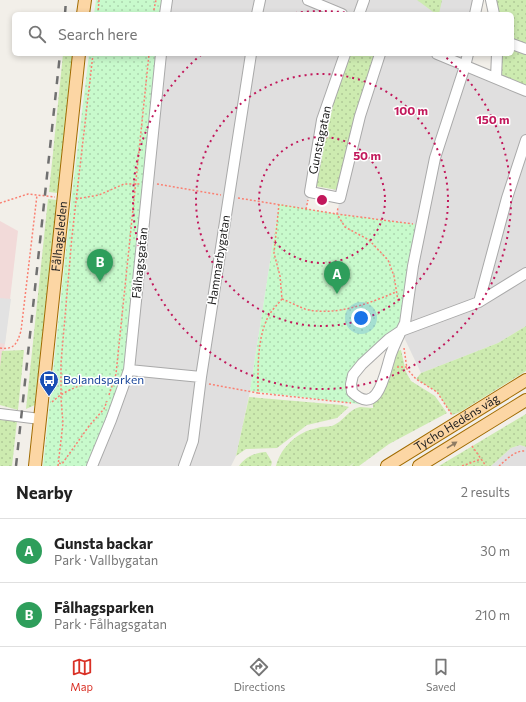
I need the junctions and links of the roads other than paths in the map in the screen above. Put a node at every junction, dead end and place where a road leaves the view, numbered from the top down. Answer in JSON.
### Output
{"nodes":[{"id":1,"x":85,"y":0,"type":"edge"},
{"id":2,"x":167,"y":0,"type":"edge"},
{"id":3,"x":260,"y":0,"type":"edge"},
{"id":4,"x":308,"y":0,"type":"edge"},
{"id":5,"x":364,"y":0,"type":"edge"},
{"id":6,"x":478,"y":0,"type":"edge"},
{"id":7,"x":491,"y":0,"type":"edge"},
{"id":8,"x":83,"y":12,"type":"edge"},
{"id":9,"x":165,"y":12,"type":"edge"},
{"id":10,"x":257,"y":12,"type":"edge"},
{"id":11,"x":337,"y":12,"type":"edge"},
{"id":12,"x":360,"y":12,"type":"edge"},
{"id":13,"x":475,"y":12,"type":"edge"},
{"id":14,"x":494,"y":12,"type":"edge"},
{"id":15,"x":514,"y":45,"type":"edge"},
{"id":16,"x":526,"y":50,"type":"edge"},
{"id":17,"x":79,"y":56,"type":"edge"},
{"id":18,"x":161,"y":56,"type":"edge"},
{"id":19,"x":251,"y":56,"type":"edge"},
{"id":20,"x":344,"y":56,"type":"edge"},
{"id":21,"x":379,"y":56,"type":"edge"},
{"id":22,"x":442,"y":56,"type":"edge"},
{"id":23,"x":468,"y":56,"type":"edge"},
{"id":24,"x":497,"y":56,"type":"edge"},
{"id":25,"x":465,"y":66,"type":"junction"},
{"id":26,"x":496,"y":78,"type":"junction"},
{"id":27,"x":526,"y":91,"type":"edge"},
{"id":28,"x":526,"y":140,"type":"edge"},
{"id":29,"x":526,"y":273,"type":"edge"},
{"id":30,"x":479,"y":302,"type":"junction"},
{"id":31,"x":401,"y":331,"type":"junction"},
{"id":32,"x":127,"y":374,"type":"junction"},
{"id":33,"x":201,"y":380,"type":"junction"},
{"id":34,"x":526,"y":380,"type":"edge"},
{"id":35,"x":526,"y":400,"type":"edge"},
{"id":36,"x":0,"y":414,"type":"edge"},
{"id":37,"x":40,"y":419,"type":"junction"},
{"id":38,"x":35,"y":466,"type":"edge"},
{"id":39,"x":92,"y":466,"type":"edge"},
{"id":40,"x":184,"y":466,"type":"edge"},
{"id":41,"x":387,"y":466,"type":"edge"},
{"id":42,"x":419,"y":466,"type":"edge"}],
"edges":[{"from":1,"to":8,"type":"main road"},
{"from":2,"to":9,"type":"street"},
{"from":3,"to":10,"type":"street"},
{"from":4,"to":11,"type":"street"},
{"from":5,"to":12,"type":"street"},
{"from":6,"to":13,"type":"street"},
{"from":7,"to":14,"type":"street"},
{"from":15,"to":16,"type":"street"},
{"from":17,"to":37,"type":"main road","name":"Fålhagsleden"},
{"from":18,"to":32,"type":"street","name":"Fålhagsgatan"},
{"from":19,"to":33,"type":"street","name":"Hammarbygatan"},
{"from":20,"to":21,"type":"street","name":"Gunstagatan"},
{"from":22,"to":25,"type":"street"},
{"from":23,"to":25,"type":"street"},
{"from":24,"to":26,"type":"street"},
{"from":25,"to":26,"type":"street"},
{"from":25,"to":31,"type":"street"},
{"from":26,"to":27,"type":"street"},
{"from":28,"to":30,"type":"street"},
{"from":29,"to":30,"type":"street"},
{"from":30,"to":31,"type":"street"},
{"from":31,"to":31,"type":"street"},
{"from":32,"to":33,"type":"street"},
{"from":32,"to":39,"type":"street","name":"Fålhagsgatan"},
{"from":33,"to":40,"type":"street","name":"Hammarbygatan"},
{"from":34,"to":41,"type":"main road","name":"Tycho Hedéns väg"},
{"from":42,"to":35,"type":"main road","name":"Tycho Hedéns väg","one_way":true},
{"from":36,"to":37,"type":"street"},
{"from":37,"to":38,"type":"main road","name":"Fålhagsleden"}]}
